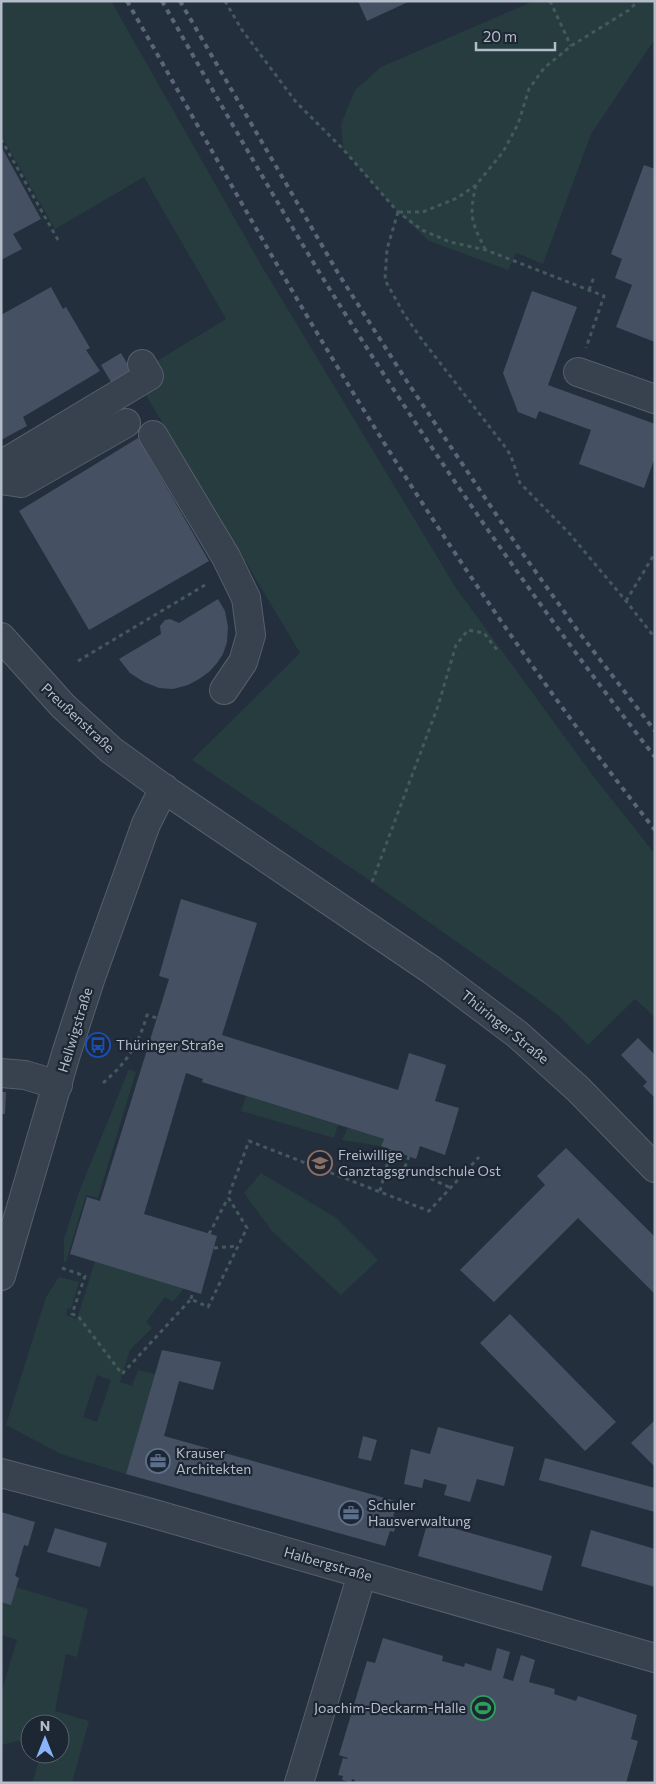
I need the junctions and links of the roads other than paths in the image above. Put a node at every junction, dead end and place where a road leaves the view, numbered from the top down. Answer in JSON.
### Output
{"nodes":[{"id":1,"x":142,"y":364,"type":"dead end"},
{"id":2,"x":578,"y":372,"type":"road end"},
{"id":3,"x":655,"y":399,"type":"edge"},
{"id":4,"x":126,"y":423,"type":"dead end"},
{"id":5,"x":153,"y":435,"type":"dead end"},
{"id":6,"x":1,"y":465,"type":"edge"},
{"id":7,"x":1,"y":480,"type":"edge"},
{"id":8,"x":1,"y":637,"type":"edge"},
{"id":9,"x":224,"y":690,"type":"dead end"},
{"id":10,"x":164,"y":788,"type":"junction"},
{"id":11,"x":1,"y":1073,"type":"edge"},
{"id":12,"x":58,"y":1085,"type":"junction"},
{"id":13,"x":655,"y":1168,"type":"edge"},
{"id":14,"x":1,"y":1276,"type":"edge"},
{"id":15,"x":1,"y":1473,"type":"edge"},
{"id":16,"x":362,"y":1574,"type":"junction"},
{"id":17,"x":655,"y":1658,"type":"edge"},
{"id":18,"x":300,"y":1783,"type":"edge"}],
"edges":[{"from":1,"to":6,"type":"street"},
{"from":2,"to":3,"type":"street"},
{"from":4,"to":7,"type":"street"},
{"from":5,"to":9,"type":"street"},
{"from":8,"to":10,"type":"street","name":"Preußenstraße"},
{"from":10,"to":12,"type":"street","name":"Hellwigstraße"},
{"from":10,"to":13,"type":"street","name":"Thüringer Straße"},
{"from":11,"to":12,"type":"street"},
{"from":12,"to":14,"type":"street","name":"Hellwigstraße"},
{"from":15,"to":16,"type":"street","name":"Halbergstraße"},
{"from":16,"to":17,"type":"street","name":"Halbergstraße"},
{"from":16,"to":18,"type":"street"}]}
